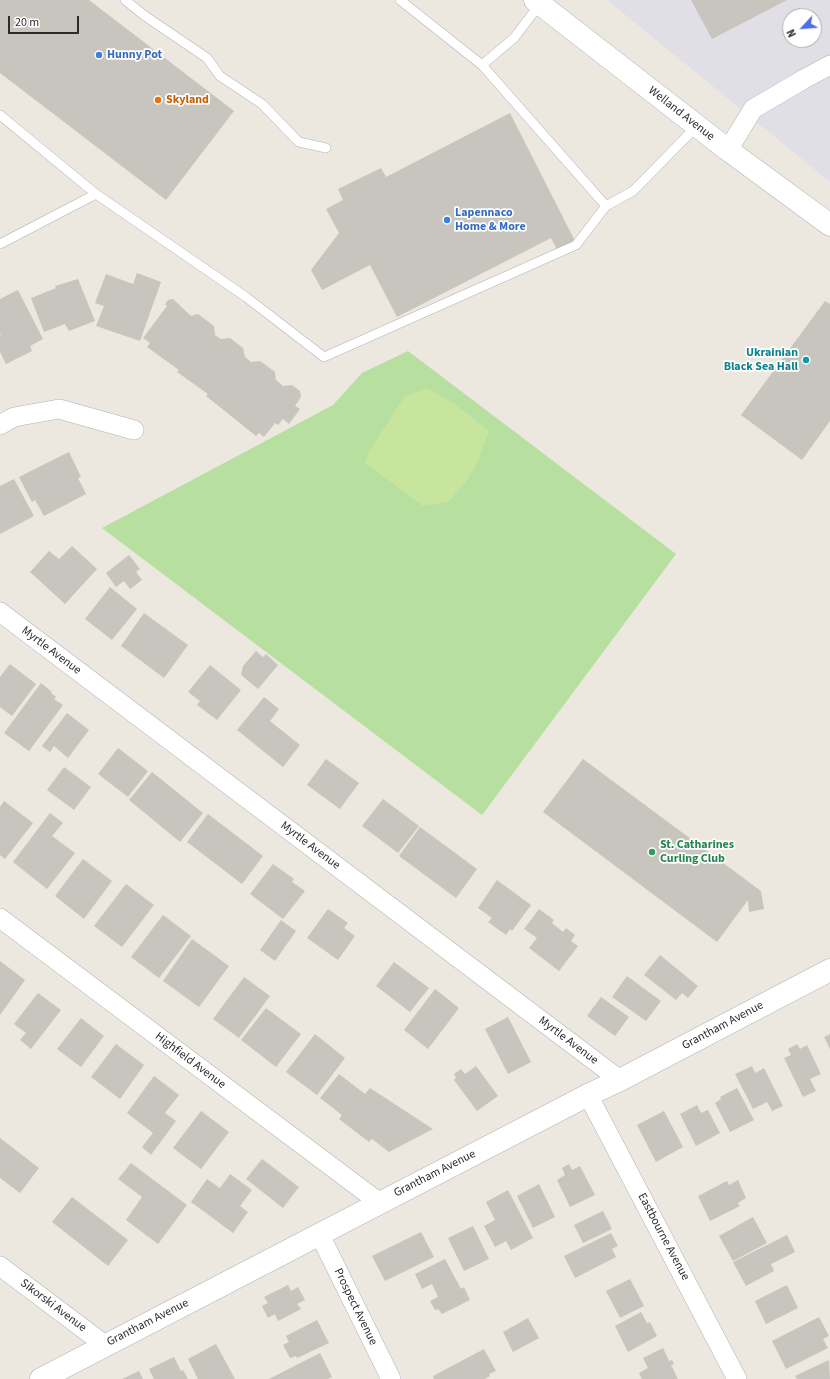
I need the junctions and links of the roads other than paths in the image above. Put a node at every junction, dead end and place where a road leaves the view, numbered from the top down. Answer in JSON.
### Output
{"nodes":[{"id":1,"x":124,"y":0,"type":"edge"},
{"id":2,"x":400,"y":0,"type":"edge"},
{"id":3,"x":537,"y":2,"type":"edge"},
{"id":4,"x":482,"y":65,"type":"junction"},
{"id":5,"x":830,"y":66,"type":"edge"},
{"id":6,"x":0,"y":115,"type":"edge"},
{"id":7,"x":697,"y":126,"type":"junction"},
{"id":8,"x":326,"y":148,"type":"dead end"},
{"id":9,"x":728,"y":150,"type":"junction"},
{"id":10,"x":96,"y":194,"type":"junction"},
{"id":11,"x":606,"y":206,"type":"junction"},
{"id":12,"x":830,"y":225,"type":"edge"},
{"id":13,"x":0,"y":244,"type":"edge"},
{"id":14,"x":0,"y":425,"type":"edge"},
{"id":15,"x":134,"y":430,"type":"dead end"},
{"id":16,"x":0,"y":612,"type":"edge"},
{"id":17,"x":0,"y":918,"type":"edge"},
{"id":18,"x":830,"y":970,"type":"edge"},
{"id":19,"x":620,"y":1080,"type":"junction"},
{"id":20,"x":588,"y":1095,"type":"junction"},
{"id":21,"x":380,"y":1203,"type":"junction"},
{"id":22,"x":320,"y":1235,"type":"junction"},
{"id":23,"x":0,"y":1266,"type":"edge"},
{"id":24,"x":105,"y":1345,"type":"junction"},
{"id":25,"x":41,"y":1379,"type":"edge"},
{"id":26,"x":391,"y":1379,"type":"edge"},
{"id":27,"x":737,"y":1379,"type":"edge"}],
"edges":[{"from":1,"to":8,"type":"lane"},
{"from":2,"to":4,"type":"lane"},
{"from":3,"to":4,"type":"lane"},
{"from":3,"to":7,"type":"street","name":"Welland Avenue"},
{"from":4,"to":11,"type":"lane"},
{"from":5,"to":9,"type":"street"},
{"from":6,"to":10,"type":"lane"},
{"from":7,"to":9,"type":"street","name":"Welland Avenue"},
{"from":7,"to":11,"type":"lane"},
{"from":9,"to":12,"type":"street","name":"Welland Avenue"},
{"from":10,"to":11,"type":"lane"},
{"from":10,"to":13,"type":"lane"},
{"from":14,"to":15,"type":"street"},
{"from":16,"to":19,"type":"street","name":"Myrtle Avenue"},
{"from":17,"to":21,"type":"street","name":"Highfield Avenue"},
{"from":18,"to":19,"type":"street","name":"Grantham Avenue"},
{"from":19,"to":20,"type":"street","name":"Grantham Avenue"},
{"from":20,"to":21,"type":"street","name":"Grantham Avenue"},
{"from":20,"to":27,"type":"street","name":"Eastbourne Avenue"},
{"from":21,"to":22,"type":"street","name":"Grantham Avenue"},
{"from":22,"to":24,"type":"street","name":"Grantham Avenue"},
{"from":22,"to":26,"type":"street","name":"Prospect Avenue"},
{"from":23,"to":24,"type":"street","name":"Sikorski Avenue"},
{"from":24,"to":25,"type":"street","name":"Grantham Avenue"}]}
